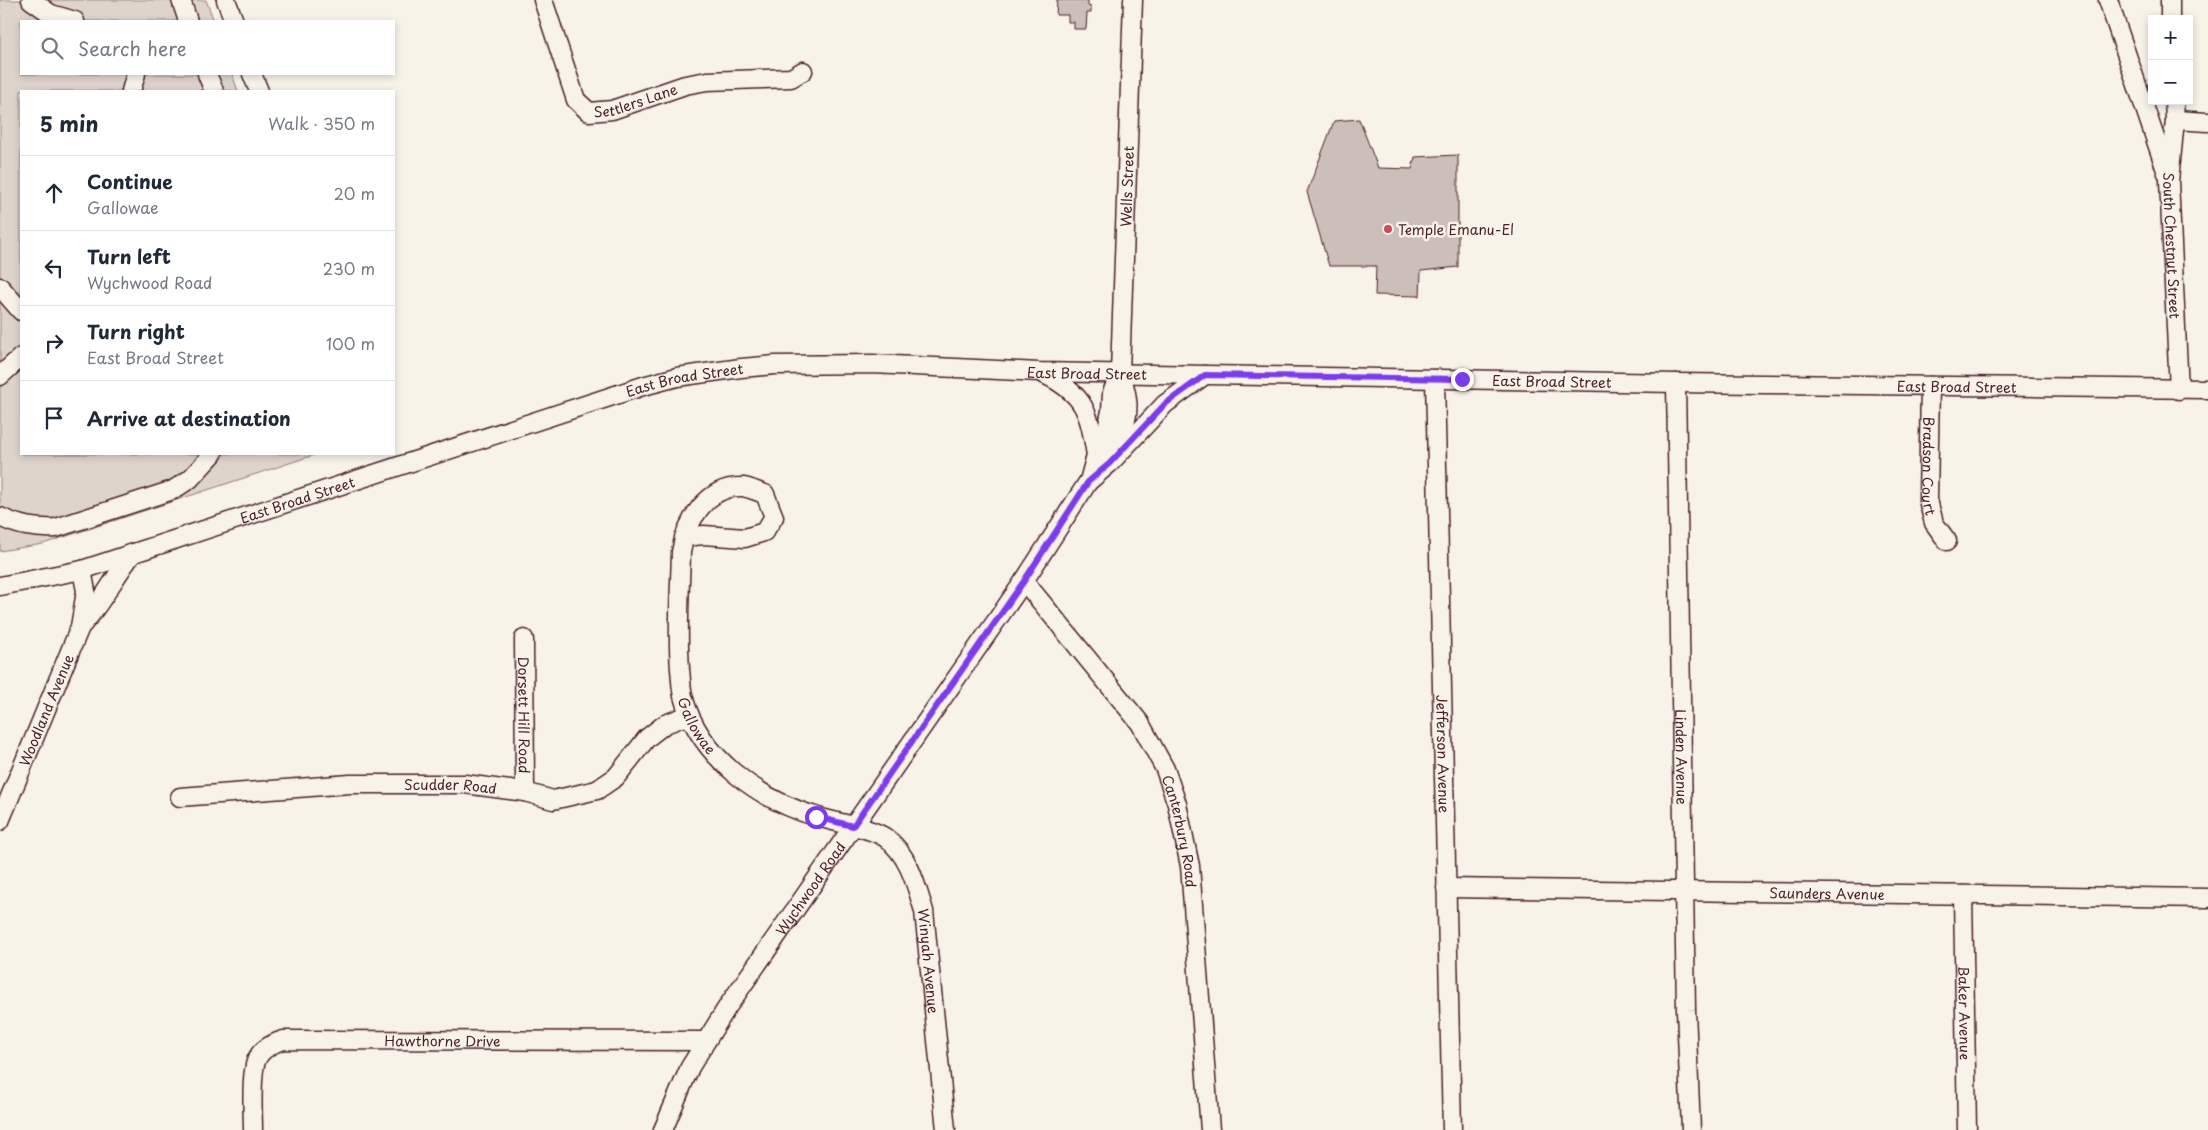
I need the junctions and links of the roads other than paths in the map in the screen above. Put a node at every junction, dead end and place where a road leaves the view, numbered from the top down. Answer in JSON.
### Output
{"nodes":[{"id":1,"x":31,"y":0,"type":"edge"},
{"id":2,"x":181,"y":0,"type":"edge"},
{"id":3,"x":226,"y":0,"type":"edge"},
{"id":4,"x":543,"y":0,"type":"edge"},
{"id":5,"x":1133,"y":0,"type":"edge"},
{"id":6,"x":2108,"y":0,"type":"edge"},
{"id":7,"x":2170,"y":0,"type":"edge"},
{"id":8,"x":2170,"y":15,"type":"edge"},
{"id":9,"x":72,"y":20,"type":"edge"},
{"id":10,"x":188,"y":20,"type":"edge"},
{"id":11,"x":234,"y":20,"type":"edge"},
{"id":12,"x":803,"y":71,"type":"dead end"},
{"id":13,"x":136,"y":75,"type":"edge"},
{"id":14,"x":208,"y":75,"type":"edge"},
{"id":15,"x":252,"y":75,"type":"edge"},
{"id":16,"x":131,"y":90,"type":"edge"},
{"id":17,"x":214,"y":90,"type":"edge"},
{"id":18,"x":259,"y":90,"type":"edge"},
{"id":19,"x":2174,"y":105,"type":"edge"},
{"id":20,"x":2175,"y":120,"type":"junction"},
{"id":21,"x":2208,"y":122,"type":"edge"},
{"id":22,"x":2169,"y":181,"type":"junction"},
{"id":23,"x":0,"y":287,"type":"edge"},
{"id":24,"x":20,"y":311,"type":"edge"},
{"id":25,"x":20,"y":358,"type":"edge"},
{"id":26,"x":1039,"y":372,"type":"junction"},
{"id":27,"x":1120,"y":373,"type":"junction"},
{"id":28,"x":1205,"y":375,"type":"junction"},
{"id":29,"x":0,"y":376,"type":"edge"},
{"id":30,"x":1435,"y":379,"type":"junction"},
{"id":31,"x":1676,"y":383,"type":"junction"},
{"id":32,"x":1930,"y":386,"type":"junction"},
{"id":33,"x":2208,"y":389,"type":"edge"},
{"id":34,"x":2179,"y":390,"type":"junction"},
{"id":35,"x":212,"y":455,"type":"edge"},
{"id":36,"x":1103,"y":459,"type":"junction"},
{"id":37,"x":385,"y":462,"type":"edge"},
{"id":38,"x":0,"y":517,"type":"edge"},
{"id":39,"x":684,"y":537,"type":"junction"},
{"id":40,"x":1947,"y":541,"type":"dead end"},
{"id":41,"x":133,"y":553,"type":"junction"},
{"id":42,"x":82,"y":570,"type":"junction"},
{"id":43,"x":1024,"y":581,"type":"junction"},
{"id":44,"x":0,"y":586,"type":"edge"},
{"id":45,"x":80,"y":627,"type":"junction"},
{"id":46,"x":524,"y":639,"type":"dead end"},
{"id":47,"x":689,"y":714,"type":"junction"},
{"id":48,"x":524,"y":792,"type":"junction"},
{"id":49,"x":180,"y":798,"type":"dead end"},
{"id":50,"x":0,"y":821,"type":"edge"},
{"id":51,"x":853,"y":826,"type":"junction"},
{"id":52,"x":1446,"y":888,"type":"junction"},
{"id":53,"x":1684,"y":890,"type":"junction"},
{"id":54,"x":1963,"y":896,"type":"junction"},
{"id":55,"x":2208,"y":898,"type":"edge"},
{"id":56,"x":706,"y":1041,"type":"junction"},
{"id":57,"x":253,"y":1130,"type":"edge"},
{"id":58,"x":663,"y":1130,"type":"edge"},
{"id":59,"x":946,"y":1130,"type":"edge"},
{"id":60,"x":1210,"y":1130,"type":"edge"},
{"id":61,"x":1452,"y":1130,"type":"edge"},
{"id":62,"x":1691,"y":1130,"type":"edge"},
{"id":63,"x":1966,"y":1130,"type":"edge"}],
"edges":[{"from":1,"to":9,"type":"street"},
{"from":2,"to":10,"type":"street"},
{"from":3,"to":11,"type":"street"},
{"from":4,"to":12,"type":"street","name":"Settlers Lane"},
{"from":5,"to":27,"type":"street","name":"Wells Street"},
{"from":6,"to":22,"type":"street"},
{"from":7,"to":8,"type":"street"},
{"from":13,"to":16,"type":"street"},
{"from":14,"to":17,"type":"street"},
{"from":15,"to":18,"type":"street"},
{"from":19,"to":20,"type":"street","name":"South Chestnut Street"},
{"from":20,"to":21,"type":"street"},
{"from":20,"to":22,"type":"street","name":"South Chestnut Street"},
{"from":22,"to":34,"type":"street","name":"South Chestnut Street"},
{"from":23,"to":24,"type":"street"},
{"from":25,"to":29,"type":"street"},
{"from":26,"to":27,"type":"street","name":"East Broad Street"},
{"from":26,"to":36,"type":"street","name":"Wychwood Road"},
{"from":26,"to":37,"type":"street","name":"East Broad Street"},
{"from":27,"to":28,"type":"street","name":"East Broad Street"},
{"from":27,"to":36,"type":"street","name":"Wychwood Road"},
{"from":28,"to":30,"type":"street","name":"East Broad Street"},
{"from":28,"to":36,"type":"street","name":"Wychwood Road"},
{"from":30,"to":31,"type":"street","name":"East Broad Street"},
{"from":30,"to":52,"type":"street","name":"Jefferson Avenue"},
{"from":31,"to":32,"type":"street","name":"East Broad Street"},
{"from":31,"to":53,"type":"street","name":"Linden Avenue"},
{"from":32,"to":34,"type":"street","name":"East Broad Street"},
{"from":32,"to":40,"type":"street","name":"Bradson Court"},
{"from":33,"to":34,"type":"street","name":"East Broad Street"},
{"from":35,"to":38,"type":"street"},
{"from":36,"to":43,"type":"street","name":"Wychwood Road"},
{"from":37,"to":41,"type":"street","name":"East Broad Street"},
{"from":39,"to":39,"type":"street","name":"Gallowae"},
{"from":39,"to":47,"type":"street","name":"Gallowae"},
{"from":41,"to":42,"type":"street","name":"East Broad Street"},
{"from":41,"to":45,"type":"street","name":"Woodland Avenue"},
{"from":42,"to":44,"type":"street","name":"East Broad Street"},
{"from":42,"to":45,"type":"street","name":"Woodland Avenue"},
{"from":43,"to":51,"type":"street","name":"Wychwood Road"},
{"from":43,"to":60,"type":"street","name":"Canterbury Road"},
{"from":45,"to":50,"type":"street","name":"Woodland Avenue"},
{"from":46,"to":48,"type":"street","name":"Dorsett Hill Road"},
{"from":47,"to":48,"type":"street","name":"Scudder Road"},
{"from":47,"to":51,"type":"street","name":"Gallowae"},
{"from":48,"to":49,"type":"street","name":"Scudder Road"},
{"from":51,"to":56,"type":"street","name":"Wychwood Road"},
{"from":51,"to":59,"type":"street","name":"Winyah Avenue"},
{"from":52,"to":53,"type":"street","name":"Saunders Avenue"},
{"from":52,"to":61,"type":"street","name":"Jefferson Avenue"},
{"from":53,"to":54,"type":"street","name":"Saunders Avenue"},
{"from":53,"to":62,"type":"street","name":"Linden Avenue"},
{"from":54,"to":55,"type":"street","name":"Saunders Avenue"},
{"from":54,"to":63,"type":"street","name":"Baker Avenue"},
{"from":56,"to":57,"type":"street","name":"Hawthorne Drive"},
{"from":56,"to":58,"type":"street","name":"Wychwood Road"}]}
